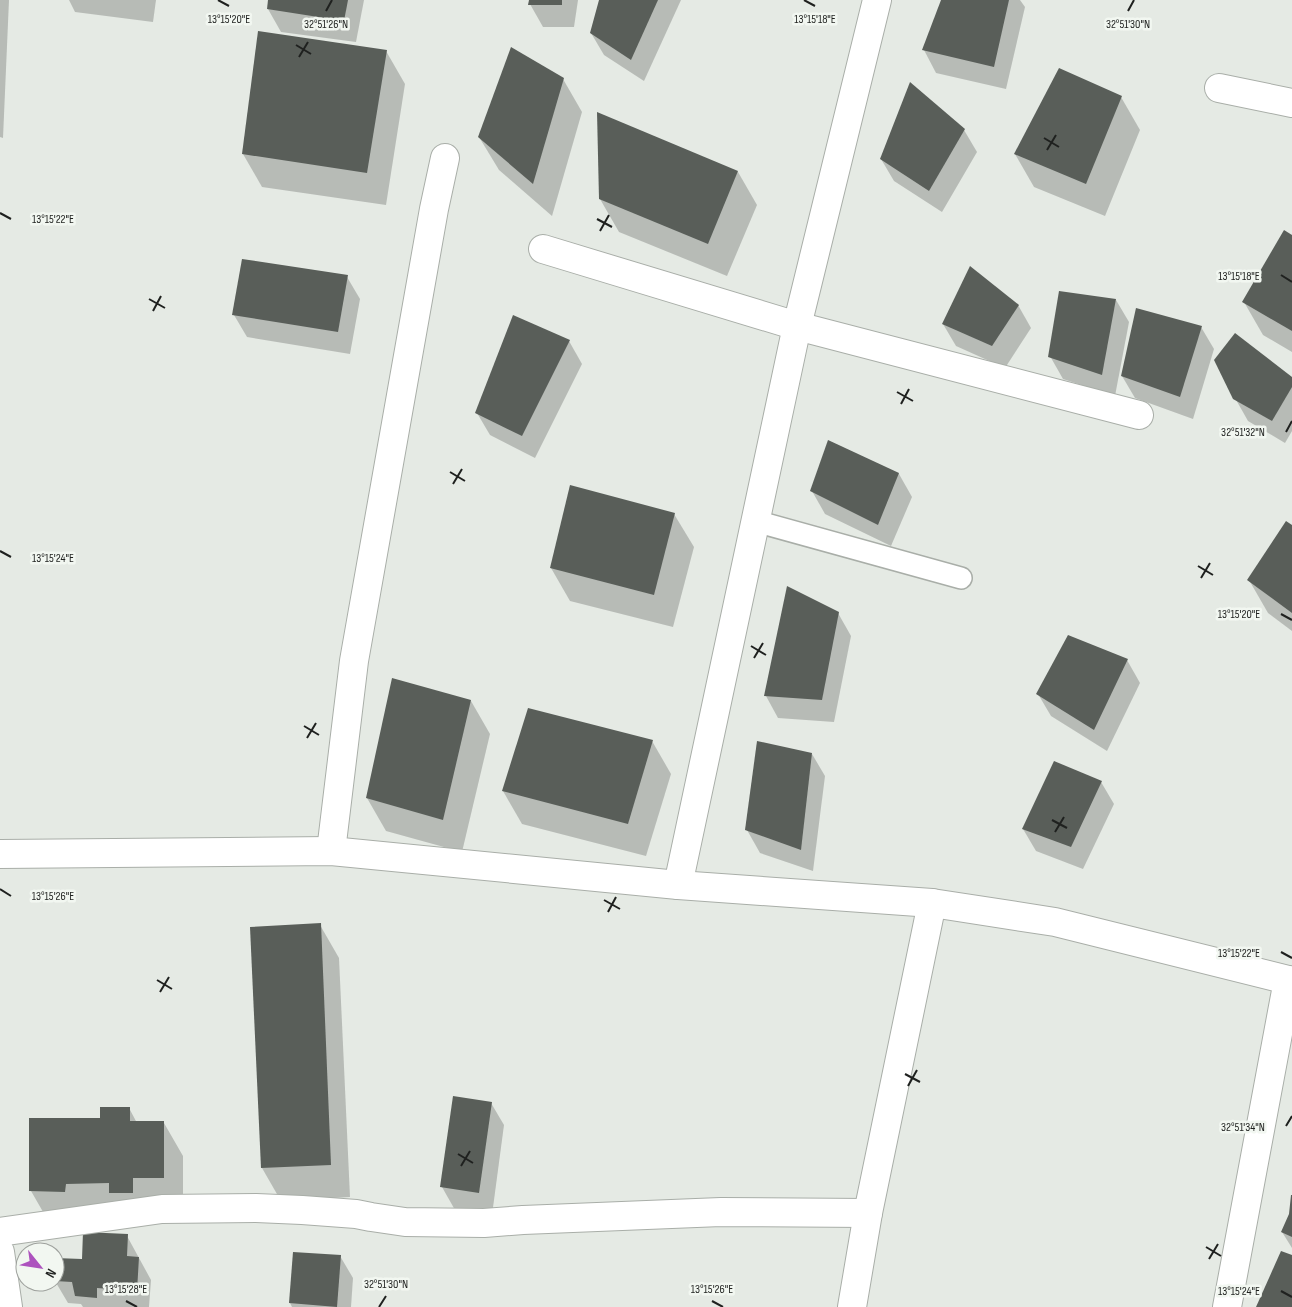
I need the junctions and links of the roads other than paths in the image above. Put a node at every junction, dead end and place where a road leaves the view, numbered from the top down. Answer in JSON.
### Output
{"nodes":[{"id":1,"x":877,"y":0,"type":"edge"},
{"id":2,"x":1219,"y":88,"type":"dead end"},
{"id":3,"x":1292,"y":103,"type":"edge"},
{"id":4,"x":445,"y":158,"type":"dead end"},
{"id":5,"x":543,"y":249,"type":"dead end"},
{"id":6,"x":797,"y":326,"type":"junction"},
{"id":7,"x":1139,"y":415,"type":"dead end"},
{"id":8,"x":755,"y":521,"type":"junction"},
{"id":9,"x":961,"y":578,"type":"dead end"},
{"id":10,"x":331,"y":851,"type":"junction"},
{"id":11,"x":0,"y":854,"type":"edge"},
{"id":12,"x":678,"y":885,"type":"junction"},
{"id":13,"x":932,"y":903,"type":"junction"},
{"id":14,"x":1290,"y":980,"type":"edge"},
{"id":15,"x":868,"y":1214,"type":"junction"},
{"id":16,"x":0,"y":1232,"type":"edge"},
{"id":17,"x":0,"y":1252,"type":"edge"},
{"id":18,"x":8,"y":1307,"type":"edge"},
{"id":19,"x":852,"y":1307,"type":"edge"},
{"id":20,"x":1227,"y":1307,"type":"edge"}],
"edges":[{"from":1,"to":6,"type":"street"},
{"from":2,"to":3,"type":"street"},
{"from":4,"to":10,"type":"street"},
{"from":5,"to":6,"type":"street"},
{"from":6,"to":7,"type":"street"},
{"from":6,"to":8,"type":"street"},
{"from":8,"to":9,"type":"lane"},
{"from":8,"to":12,"type":"street"},
{"from":10,"to":11,"type":"street"},
{"from":10,"to":12,"type":"street"},
{"from":12,"to":13,"type":"street"},
{"from":13,"to":14,"type":"street"},
{"from":13,"to":15,"type":"street"},
{"from":14,"to":20,"type":"street"},
{"from":15,"to":16,"type":"street"},
{"from":15,"to":19,"type":"street"},
{"from":17,"to":18,"type":"street"}]}
